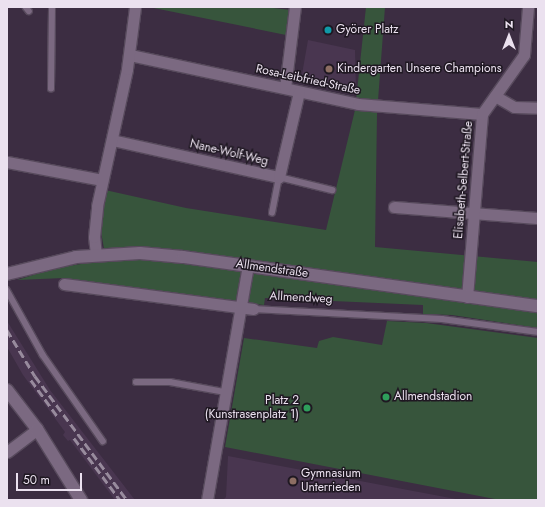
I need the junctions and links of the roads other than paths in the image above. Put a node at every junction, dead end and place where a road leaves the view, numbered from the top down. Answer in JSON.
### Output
{"nodes":[{"id":1,"x":52,"y":7,"type":"edge"},
{"id":2,"x":135,"y":7,"type":"edge"},
{"id":3,"x":295,"y":7,"type":"edge"},
{"id":4,"x":528,"y":7,"type":"edge"},
{"id":5,"x":130,"y":56,"type":"junction"},
{"id":6,"x":285,"y":88,"type":"junction"},
{"id":7,"x":51,"y":89,"type":"dead end"},
{"id":8,"x":299,"y":92,"type":"junction"},
{"id":9,"x":495,"y":96,"type":"junction"},
{"id":10,"x":538,"y":108,"type":"edge"},
{"id":11,"x":482,"y":114,"type":"junction"},
{"id":12,"x":112,"y":140,"type":"junction"},
{"id":13,"x":7,"y":162,"type":"edge"},
{"id":14,"x":279,"y":177,"type":"junction"},
{"id":15,"x":102,"y":180,"type":"junction"},
{"id":16,"x":332,"y":190,"type":"dead end"},
{"id":17,"x":394,"y":207,"type":"dead end"},
{"id":18,"x":474,"y":212,"type":"junction"},
{"id":19,"x":272,"y":213,"type":"dead end"},
{"id":20,"x":538,"y":218,"type":"edge"},
{"id":21,"x":96,"y":255,"type":"junction"},
{"id":22,"x":248,"y":266,"type":"junction"},
{"id":23,"x":7,"y":274,"type":"edge"},
{"id":24,"x":64,"y":284,"type":"dead end"},
{"id":25,"x":7,"y":290,"type":"edge"},
{"id":26,"x":467,"y":297,"type":"junction"},
{"id":27,"x":538,"y":306,"type":"edge"},
{"id":28,"x":240,"y":309,"type":"junction"},
{"id":29,"x":253,"y":309,"type":"joint"},
{"id":30,"x":538,"y":332,"type":"edge"},
{"id":31,"x":136,"y":382,"type":"dead end"},
{"id":32,"x":7,"y":390,"type":"edge"},
{"id":33,"x":225,"y":392,"type":"junction"},
{"id":34,"x":37,"y":429,"type":"junction"},
{"id":35,"x":103,"y":441,"type":"dead end"},
{"id":36,"x":7,"y":452,"type":"edge"},
{"id":37,"x":81,"y":500,"type":"edge"},
{"id":38,"x":207,"y":500,"type":"edge"}],
"edges":[{"from":1,"to":7,"type":"lane"},
{"from":2,"to":5,"type":"street"},
{"from":3,"to":6,"type":"street"},
{"from":4,"to":9,"type":"street","name":"Elisabeth-Selbert-Straße"},
{"from":5,"to":6,"type":"street","name":"Rosa-Leibfried-Straße"},
{"from":5,"to":12,"type":"street"},
{"from":6,"to":8,"type":"street","name":"Rosa-Leibfried-Straße"},
{"from":8,"to":11,"type":"street","name":"Rosa-Leibfried-Straße"},
{"from":8,"to":14,"type":"street","name":"Nane-Wolf-Weg"},
{"from":9,"to":10,"type":"street"},
{"from":9,"to":11,"type":"street","name":"Elisabeth-Selbert-Straße"},
{"from":11,"to":18,"type":"street","name":"Elisabeth-Selbert-Straße"},
{"from":12,"to":14,"type":"street","name":"Nane-Wolf-Weg"},
{"from":12,"to":15,"type":"street"},
{"from":13,"to":15,"type":"street"},
{"from":14,"to":16,"type":"lane"},
{"from":14,"to":19,"type":"lane"},
{"from":15,"to":21,"type":"street"},
{"from":17,"to":18,"type":"street"},
{"from":18,"to":20,"type":"street"},
{"from":18,"to":26,"type":"street","name":"Elisabeth-Selbert-Straße"},
{"from":21,"to":22,"type":"main road","name":"Allmendstraße"},
{"from":21,"to":23,"type":"main road","name":"Allmendstraße"},
{"from":22,"to":26,"type":"main road","name":"Allmendstraße"},
{"from":22,"to":28,"type":"street"},
{"from":24,"to":28,"type":"street","name":"Allmendweg"},
{"from":25,"to":35,"type":"lane"},
{"from":26,"to":27,"type":"main road","name":"Allmendstraße"},
{"from":28,"to":29,"type":"street","name":"Allmendweg"},
{"from":28,"to":33,"type":"street"},
{"from":29,"to":30,"type":"lane","name":"Allmendweg"},
{"from":31,"to":33,"type":"lane"},
{"from":32,"to":34,"type":"main road"},
{"from":33,"to":38,"type":"street"},
{"from":34,"to":36,"type":"street"},
{"from":34,"to":37,"type":"main road"}]}
